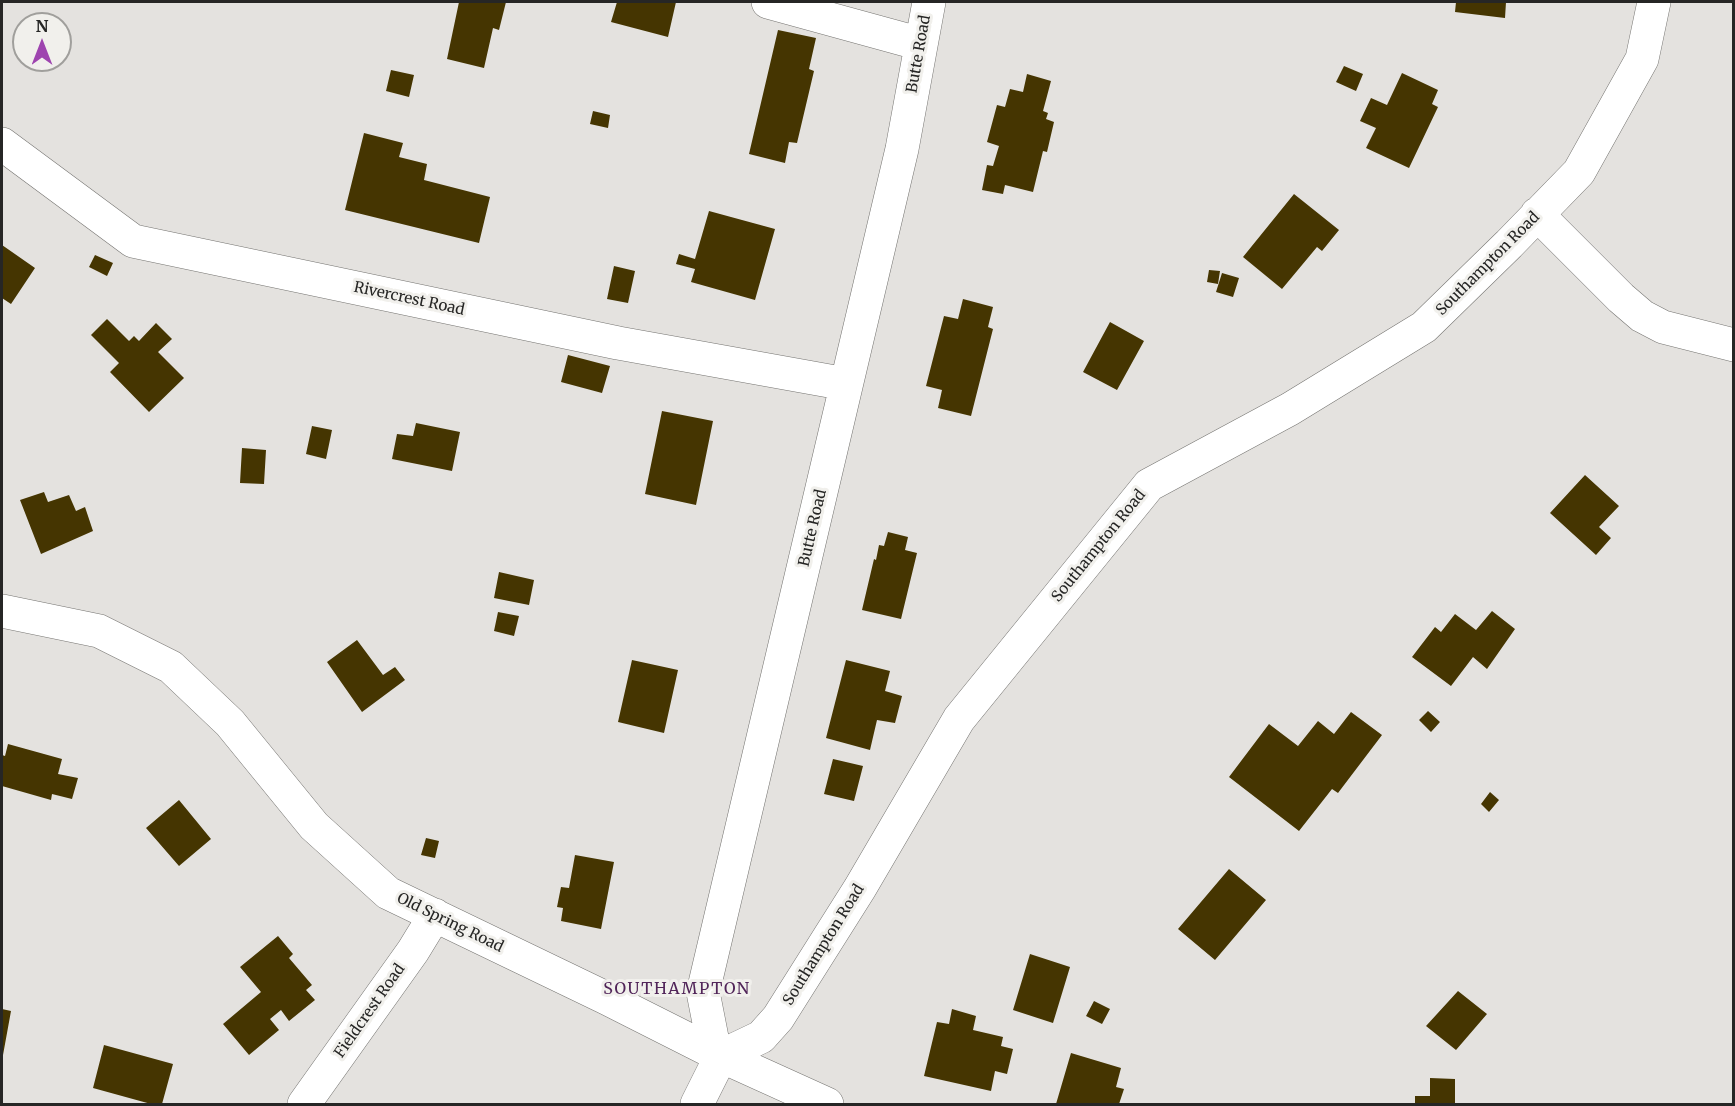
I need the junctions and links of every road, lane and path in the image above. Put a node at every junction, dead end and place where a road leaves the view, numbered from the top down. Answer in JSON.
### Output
{"nodes":[{"id":1,"x":768,"y":2,"type":"edge"},
{"id":2,"x":929,"y":2,"type":"edge"},
{"id":3,"x":1654,"y":2,"type":"edge"},
{"id":4,"x":921,"y":44,"type":"junction"},
{"id":5,"x":2,"y":144,"type":"edge"},
{"id":6,"x":1537,"y":214,"type":"junction"},
{"id":7,"x":1734,"y":345,"type":"edge"},
{"id":8,"x":846,"y":384,"type":"junction"},
{"id":9,"x":2,"y":611,"type":"edge"},
{"id":10,"x":435,"y":915,"type":"junction"},
{"id":11,"x":718,"y":1055,"type":"junction"},
{"id":12,"x":304,"y":1104,"type":"edge"},
{"id":13,"x":697,"y":1104,"type":"edge"},
{"id":14,"x":827,"y":1104,"type":"edge"}],
"edges":[{"from":1,"to":4,"type":"street"},
{"from":2,"to":4,"type":"street","name":"Butte Road"},
{"from":3,"to":6,"type":"street","name":"Southampton Road"},
{"from":4,"to":8,"type":"street","name":"Butte Road"},
{"from":5,"to":8,"type":"street","name":"Rivercrest Road"},
{"from":6,"to":7,"type":"street"},
{"from":6,"to":11,"type":"street","name":"Southampton Road"},
{"from":8,"to":11,"type":"street","name":"Butte Road"},
{"from":9,"to":10,"type":"street","name":"Old Spring Road"},
{"from":10,"to":11,"type":"street","name":"Old Spring Road"},
{"from":10,"to":12,"type":"street","name":"Fieldcrest Road"},
{"from":11,"to":13,"type":"street"},
{"from":11,"to":14,"type":"street","name":"Old Spring Road"}]}
